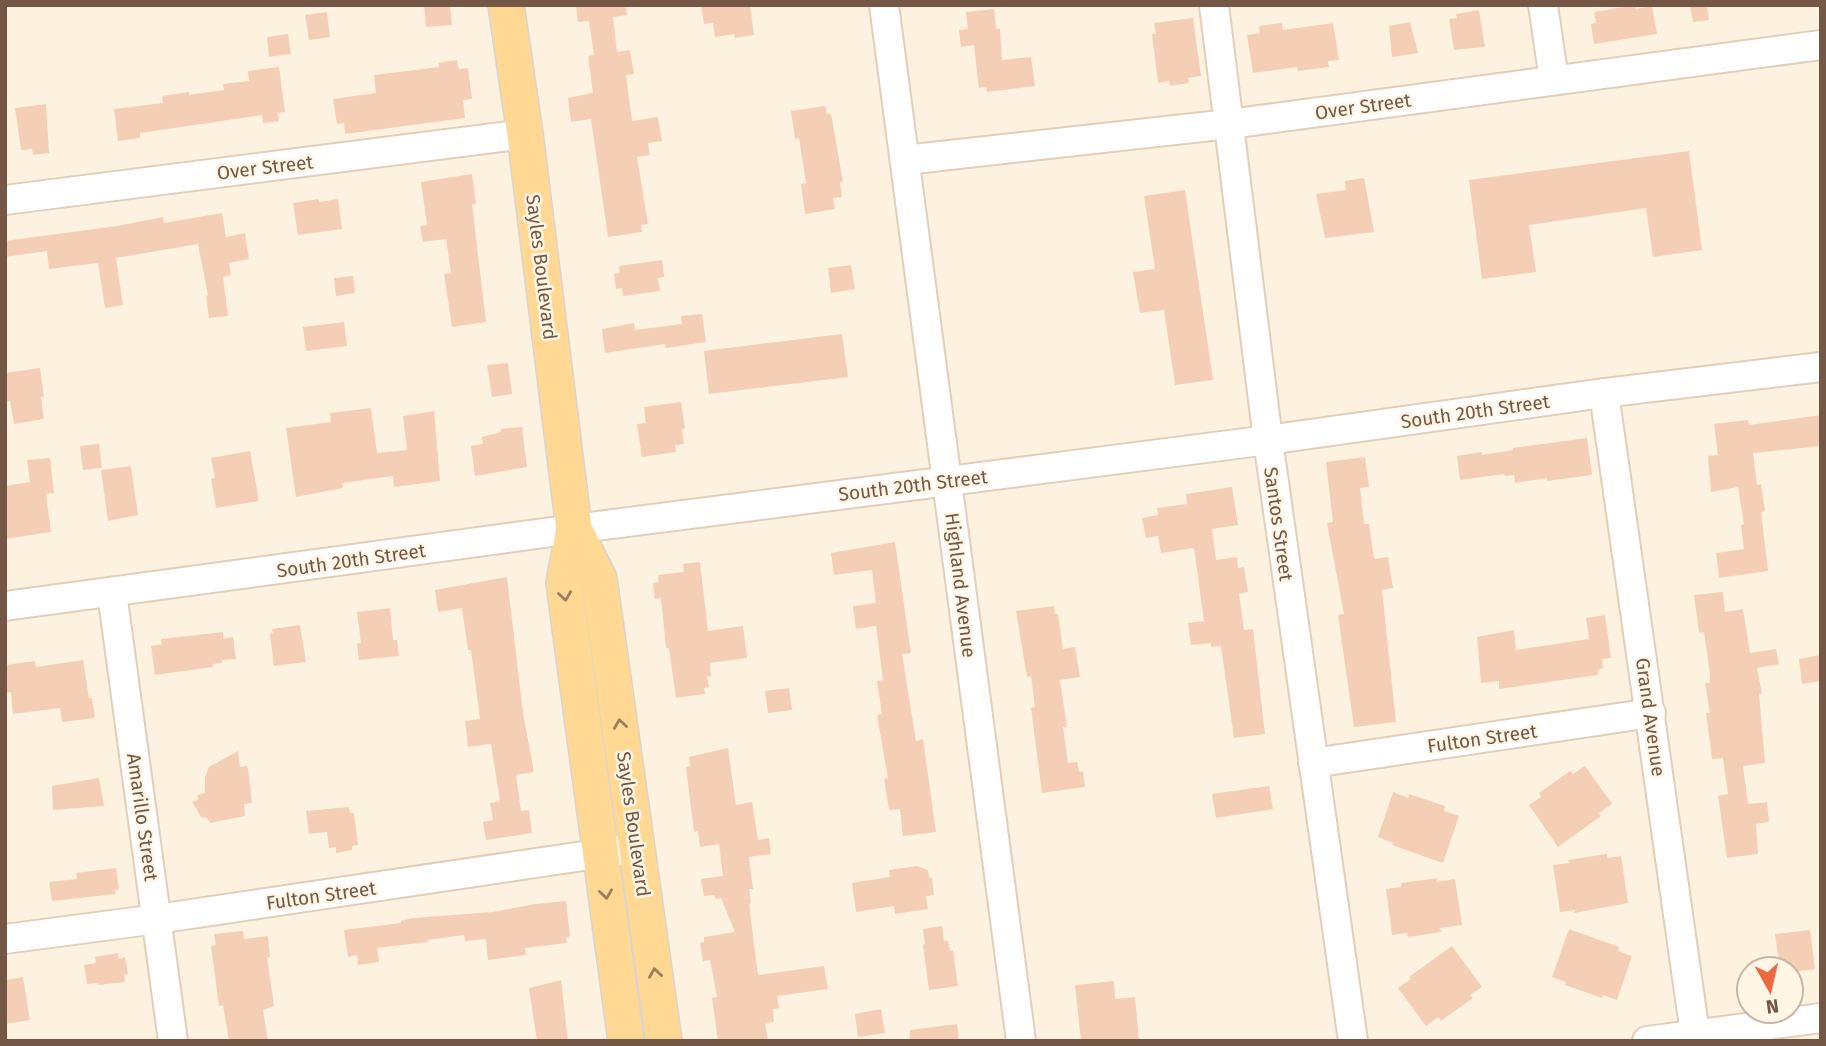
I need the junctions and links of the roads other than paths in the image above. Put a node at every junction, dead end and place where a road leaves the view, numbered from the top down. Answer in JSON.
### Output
{"nodes":[{"id":1,"x":506,"y":5,"type":"edge"},
{"id":2,"x":884,"y":5,"type":"edge"},
{"id":3,"x":1214,"y":5,"type":"edge"},
{"id":4,"x":1543,"y":5,"type":"edge"},
{"id":5,"x":1821,"y":46,"type":"edge"},
{"id":6,"x":1554,"y":80,"type":"junction"},
{"id":7,"x":1229,"y":124,"type":"junction"},
{"id":8,"x":525,"y":134,"type":"junction"},
{"id":9,"x":905,"y":160,"type":"junction"},
{"id":10,"x":5,"y":200,"type":"edge"},
{"id":11,"x":1821,"y":367,"type":"edge"},
{"id":12,"x":1604,"y":393,"type":"junction"},
{"id":13,"x":1268,"y":440,"type":"junction"},
{"id":14,"x":947,"y":480,"type":"junction"},
{"id":15,"x":574,"y":529,"type":"junction"},
{"id":16,"x":112,"y":593,"type":"junction"},
{"id":17,"x":5,"y":606,"type":"edge"},
{"id":18,"x":1651,"y":713,"type":"junction"},
{"id":19,"x":1313,"y":764,"type":"junction"},
{"id":20,"x":637,"y":848,"type":"junction"},
{"id":21,"x":601,"y":854,"type":"junction"},
{"id":22,"x":157,"y":919,"type":"junction"},
{"id":23,"x":5,"y":939,"type":"edge"},
{"id":24,"x":1821,"y":1018,"type":"edge"},
{"id":25,"x":1696,"y":1038,"type":"edge"},
{"id":26,"x":173,"y":1041,"type":"edge"},
{"id":27,"x":626,"y":1041,"type":"edge"},
{"id":28,"x":664,"y":1041,"type":"edge"},
{"id":29,"x":1021,"y":1041,"type":"edge"},
{"id":30,"x":1353,"y":1041,"type":"edge"},
{"id":31,"x":1647,"y":1041,"type":"edge"}],
"edges":[{"from":1,"to":8,"type":"main road","name":"Sayles Boulevard"},
{"from":2,"to":9,"type":"street","name":"Highland Avenue"},
{"from":3,"to":7,"type":"street","name":"Santos Street"},
{"from":4,"to":6,"type":"street"},
{"from":5,"to":6,"type":"street","name":"Over Street"},
{"from":6,"to":7,"type":"street","name":"Over Street"},
{"from":7,"to":9,"type":"street","name":"Over Street"},
{"from":7,"to":13,"type":"street","name":"Santos Street"},
{"from":8,"to":10,"type":"street","name":"Over Street"},
{"from":8,"to":15,"type":"main road","name":"Sayles Boulevard"},
{"from":9,"to":14,"type":"street","name":"Highland Avenue"},
{"from":11,"to":12,"type":"street","name":"South 20th Street"},
{"from":12,"to":13,"type":"street","name":"South 20th Street"},
{"from":12,"to":18,"type":"street","name":"Grand Avenue"},
{"from":13,"to":14,"type":"street","name":"South 20th Street"},
{"from":13,"to":19,"type":"street","name":"Santos Street"},
{"from":14,"to":15,"type":"street","name":"South 20th Street"},
{"from":14,"to":29,"type":"street","name":"Highland Avenue"},
{"from":15,"to":16,"type":"street","name":"South 20th Street"},
{"from":20,"to":15,"type":"main road","name":"Sayles Boulevard","one_way":true},
{"from":15,"to":21,"type":"main road","name":"Sayles Boulevard","one_way":true},
{"from":16,"to":17,"type":"street","name":"South 20th Street"},
{"from":16,"to":22,"type":"street","name":"Amarillo Street"},
{"from":18,"to":19,"type":"street","name":"Fulton Street"},
{"from":18,"to":25,"type":"street","name":"Grand Avenue"},
{"from":19,"to":30,"type":"street","name":"Santos Street"},
{"from":20,"to":21,"type":"street","name":"Fulton Street"},
{"from":28,"to":20,"type":"main road","name":"Sayles Boulevard","one_way":true},
{"from":21,"to":22,"type":"street","name":"Fulton Street"},
{"from":21,"to":27,"type":"main road","name":"Sayles Boulevard","one_way":true},
{"from":22,"to":23,"type":"street","name":"Fulton Street"},
{"from":22,"to":26,"type":"street","name":"Amarillo Street"},
{"from":24,"to":25,"type":"street"},
{"from":25,"to":31,"type":"street"}]}
